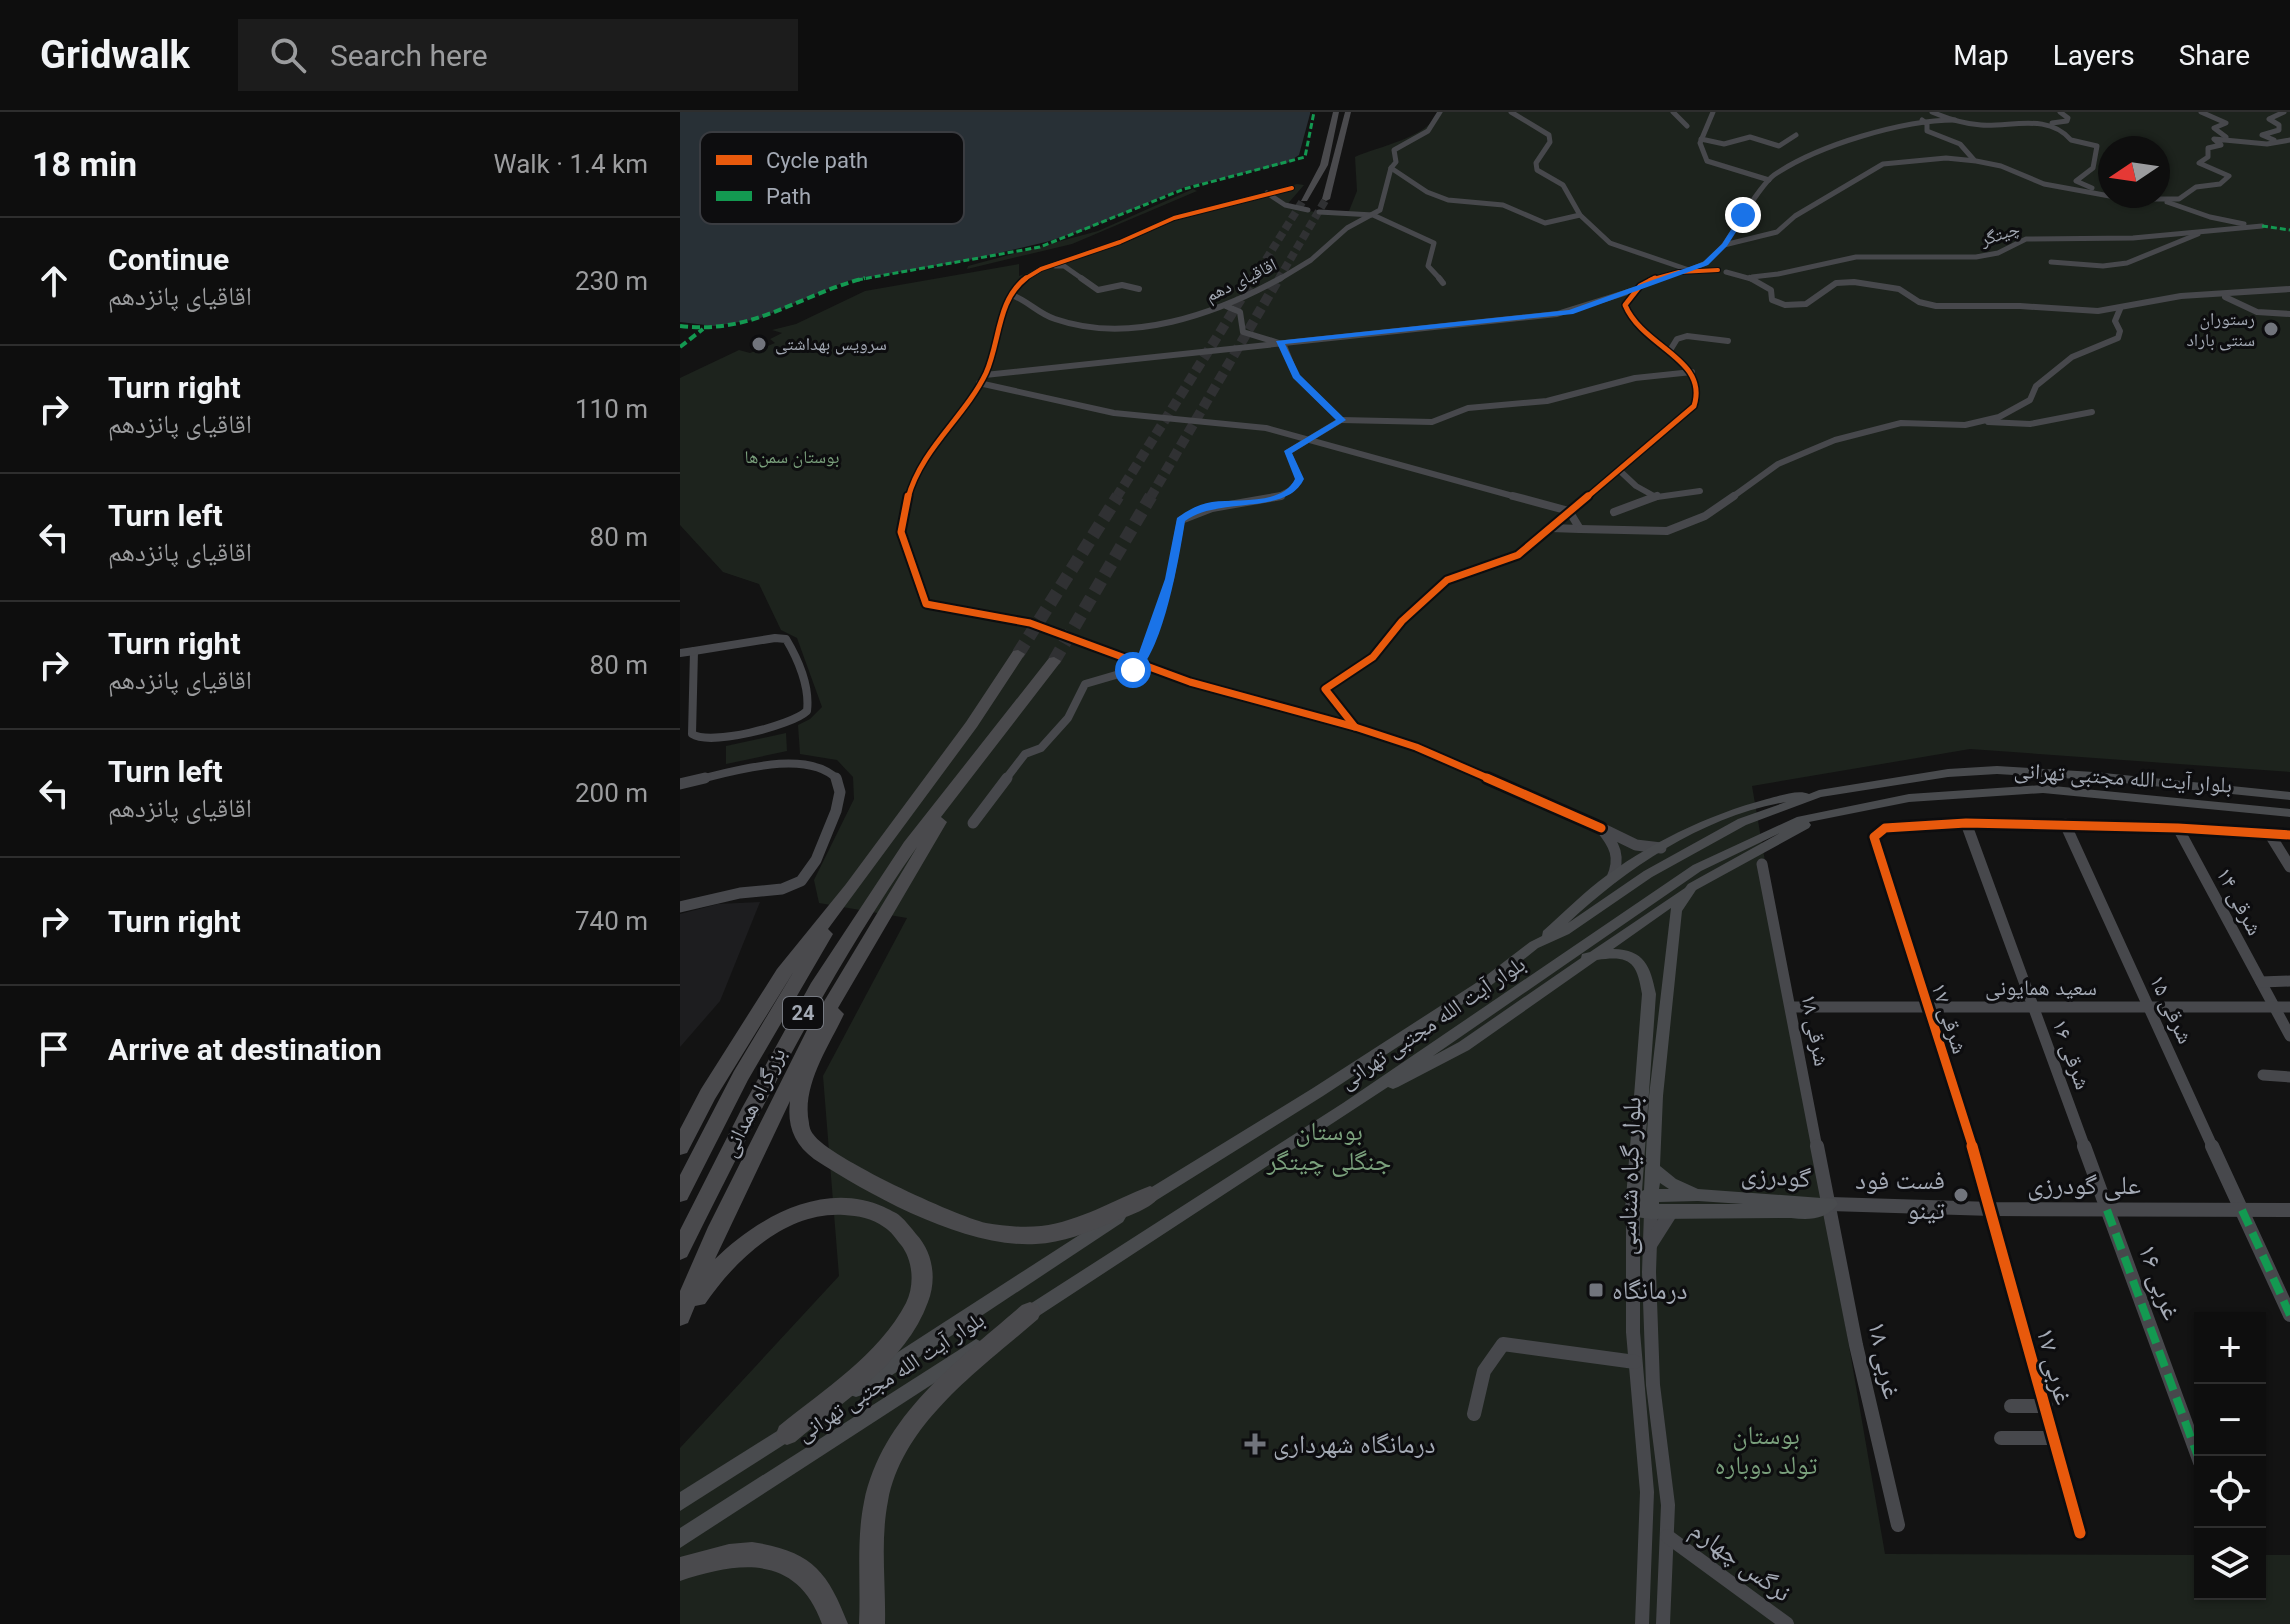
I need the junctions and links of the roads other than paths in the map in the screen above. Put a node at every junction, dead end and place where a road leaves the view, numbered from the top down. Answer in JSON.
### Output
{"nodes":[{"id":1,"x":1336,"y":112,"type":"edge"},
{"id":2,"x":1348,"y":112,"type":"edge"},
{"id":3,"x":1440,"y":112,"type":"edge"},
{"id":4,"x":1511,"y":112,"type":"edge"},
{"id":5,"x":1673,"y":112,"type":"edge"},
{"id":6,"x":1713,"y":112,"type":"edge"},
{"id":7,"x":1932,"y":112,"type":"edge"},
{"id":8,"x":2060,"y":112,"type":"edge"},
{"id":9,"x":2201,"y":112,"type":"edge"},
{"id":10,"x":2284,"y":112,"type":"edge"},
{"id":11,"x":1922,"y":120,"type":"junction"},
{"id":12,"x":1955,"y":120,"type":"junction"},
{"id":13,"x":2052,"y":123,"type":"junction"},
{"id":14,"x":1687,"y":126,"type":"dead end"},
{"id":15,"x":1796,"y":135,"type":"dead end"},
{"id":16,"x":2227,"y":138,"type":"junction"},
{"id":17,"x":1701,"y":139,"type":"junction"},
{"id":18,"x":2286,"y":140,"type":"edge"},
{"id":19,"x":1976,"y":161,"type":"junction"},
{"id":20,"x":1391,"y":168,"type":"junction"},
{"id":21,"x":1769,"y":180,"type":"junction"},
{"id":22,"x":1292,"y":188,"type":"dead end"},
{"id":23,"x":2098,"y":189,"type":"edge"},
{"id":24,"x":1267,"y":193,"type":"junction"},
{"id":25,"x":2098,"y":195,"type":"edge"},
{"id":26,"x":2170,"y":197,"type":"edge"},
{"id":27,"x":1304,"y":199,"type":"tunnel mouth"},
{"id":28,"x":1326,"y":199,"type":"tunnel mouth"},
{"id":29,"x":2170,"y":202,"type":"edge"},
{"id":30,"x":1308,"y":210,"type":"dead end"},
{"id":31,"x":1319,"y":212,"type":"dead end"},
{"id":32,"x":1373,"y":215,"type":"junction"},
{"id":33,"x":1580,"y":215,"type":"junction"},
{"id":34,"x":2214,"y":230,"type":"junction"},
{"id":35,"x":1731,"y":234,"type":"junction"},
{"id":36,"x":1758,"y":239,"type":"junction"},
{"id":37,"x":1724,"y":245,"type":"junction"},
{"id":38,"x":1711,"y":259,"type":"junction"},
{"id":39,"x":2051,"y":262,"type":"dead end"},
{"id":40,"x":1049,"y":266,"type":"junction"},
{"id":41,"x":1689,"y":270,"type":"junction"},
{"id":42,"x":1723,"y":270,"type":"junction"},
{"id":43,"x":1750,"y":277,"type":"junction"},
{"id":44,"x":1443,"y":283,"type":"dead end"},
{"id":45,"x":1139,"y":289,"type":"dead end"},
{"id":46,"x":2290,"y":289,"type":"edge"},
{"id":47,"x":1631,"y":291,"type":"junction"},
{"id":48,"x":1012,"y":295,"type":"junction"},
{"id":49,"x":2223,"y":296,"type":"junction"},
{"id":50,"x":1226,"y":306,"type":"junction"},
{"id":51,"x":2120,"y":309,"type":"junction"},
{"id":52,"x":2290,"y":314,"type":"edge"},
{"id":53,"x":1728,"y":341,"type":"dead end"},
{"id":54,"x":1279,"y":343,"type":"junction"},
{"id":55,"x":1669,"y":352,"type":"junction"},
{"id":56,"x":1692,"y":372,"type":"junction"},
{"id":57,"x":985,"y":375,"type":"junction"},
{"id":58,"x":979,"y":383,"type":"junction"},
{"id":59,"x":2092,"y":412,"type":"dead end"},
{"id":60,"x":1341,"y":420,"type":"junction"},
{"id":61,"x":1984,"y":422,"type":"junction"},
{"id":62,"x":1306,"y":439,"type":"junction"},
{"id":63,"x":1620,"y":471,"type":"junction"},
{"id":64,"x":1700,"y":491,"type":"dead end"},
{"id":65,"x":1654,"y":496,"type":"junction"},
{"id":66,"x":1569,"y":511,"type":"junction"},
{"id":67,"x":1614,"y":512,"type":"dead end"},
{"id":68,"x":1551,"y":528,"type":"junction"},
{"id":69,"x":1580,"y":529,"type":"junction"},
{"id":70,"x":694,"y":650,"type":"junction"},
{"id":71,"x":680,"y":653,"type":"edge"},
{"id":72,"x":1018,"y":654,"type":"tunnel mouth"},
{"id":73,"x":1054,"y":661,"type":"tunnel mouth"},
{"id":74,"x":1141,"y":662,"type":"junction"},
{"id":75,"x":1355,"y":727,"type":"junction"},
{"id":76,"x":680,"y":784,"type":"edge"},
{"id":77,"x":954,"y":792,"type":"junction"},
{"id":78,"x":1819,"y":794,"type":"junction"},
{"id":79,"x":2288,"y":796,"type":"edge"},
{"id":80,"x":2290,"y":813,"type":"edge"},
{"id":81,"x":1825,"y":814,"type":"junction"},
{"id":82,"x":973,"y":823,"type":"dead end"},
{"id":83,"x":1966,"y":823,"type":"junction"},
{"id":84,"x":2065,"y":824,"type":"junction"},
{"id":85,"x":1601,"y":828,"type":"junction"},
{"id":86,"x":2178,"y":828,"type":"junction"},
{"id":87,"x":2269,"y":833,"type":"junction"},
{"id":88,"x":2290,"y":835,"type":"edge"},
{"id":89,"x":1663,"y":848,"type":"junction"},
{"id":90,"x":1762,"y":864,"type":"dead end"},
{"id":91,"x":2290,"y":867,"type":"edge"},
{"id":92,"x":1612,"y":878,"type":"junction"},
{"id":93,"x":1692,"y":887,"type":"junction"},
{"id":94,"x":852,"y":888,"type":"junction"},
{"id":95,"x":680,"y":907,"type":"edge"},
{"id":96,"x":1534,"y":945,"type":"junction"},
{"id":97,"x":861,"y":957,"type":"junction"},
{"id":98,"x":1587,"y":957,"type":"junction"},
{"id":99,"x":2290,"y":981,"type":"edge"},
{"id":100,"x":2261,"y":982,"type":"junction"},
{"id":101,"x":1791,"y":1007,"type":"junction"},
{"id":102,"x":1928,"y":1007,"type":"junction"},
{"id":103,"x":2034,"y":1007,"type":"junction"},
{"id":104,"x":2150,"y":1007,"type":"junction"},
{"id":105,"x":2275,"y":1007,"type":"junction"},
{"id":106,"x":2290,"y":1007,"type":"edge"},
{"id":107,"x":2290,"y":1036,"type":"edge"},
{"id":108,"x":2263,"y":1075,"type":"dead end"},
{"id":109,"x":2290,"y":1077,"type":"edge"},
{"id":110,"x":1348,"y":1107,"type":"junction"},
{"id":111,"x":680,"y":1147,"type":"edge"},
{"id":112,"x":1652,"y":1168,"type":"junction"},
{"id":113,"x":680,"y":1194,"type":"edge"},
{"id":114,"x":1150,"y":1195,"type":"junction"},
{"id":115,"x":1698,"y":1195,"type":"junction"},
{"id":116,"x":1633,"y":1203,"type":"junction"},
{"id":117,"x":1652,"y":1204,"type":"junction"},
{"id":118,"x":1830,"y":1204,"type":"junction"},
{"id":119,"x":1992,"y":1209,"type":"junction"},
{"id":120,"x":2107,"y":1210,"type":"junction"},
{"id":121,"x":2242,"y":1210,"type":"junction"},
{"id":122,"x":2290,"y":1210,"type":"edge"},
{"id":123,"x":1671,"y":1212,"type":"junction"},
{"id":124,"x":1650,"y":1245,"type":"junction"},
{"id":125,"x":680,"y":1251,"type":"edge"},
{"id":126,"x":1030,"y":1312,"type":"junction"},
{"id":127,"x":2290,"y":1315,"type":"edge"},
{"id":128,"x":680,"y":1316,"type":"edge"},
{"id":129,"x":680,"y":1326,"type":"edge"},
{"id":130,"x":1635,"y":1362,"type":"junction"},
{"id":131,"x":2011,"y":1406,"type":"dead end"},
{"id":132,"x":2046,"y":1406,"type":"junction"},
{"id":133,"x":1474,"y":1414,"type":"dead end"},
{"id":134,"x":787,"y":1434,"type":"junction"},
{"id":135,"x":2001,"y":1438,"type":"dead end"},
{"id":136,"x":2054,"y":1438,"type":"junction"},
{"id":137,"x":2198,"y":1456,"type":"edge"},
{"id":138,"x":680,"y":1502,"type":"edge"},
{"id":139,"x":1898,"y":1525,"type":"dead end"},
{"id":140,"x":2080,"y":1533,"type":"dead end"},
{"id":141,"x":1667,"y":1536,"type":"junction"},
{"id":142,"x":680,"y":1539,"type":"edge"},
{"id":143,"x":680,"y":1569,"type":"edge"},
{"id":144,"x":835,"y":1624,"type":"edge"},
{"id":145,"x":872,"y":1624,"type":"edge"},
{"id":146,"x":1642,"y":1624,"type":"edge"},
{"id":147,"x":1663,"y":1624,"type":"edge"},
{"id":148,"x":1787,"y":1624,"type":"edge"}],
"edges":[{"from":1,"to":27,"type":"highway"},
{"from":2,"to":28,"type":"highway"},
{"from":3,"to":20,"type":"street"},
{"from":4,"to":33,"type":"street"},
{"from":5,"to":14,"type":"street"},
{"from":6,"to":17,"type":"street"},
{"from":7,"to":12,"type":"street"},
{"from":8,"to":13,"type":"street"},
{"from":9,"to":16,"type":"street"},
{"from":10,"to":18,"type":"street"},
{"from":11,"to":12,"type":"street"},
{"from":11,"to":19,"type":"street"},
{"from":11,"to":21,"type":"street"},
{"from":12,"to":13,"type":"street"},
{"from":13,"to":23,"type":"street"},
{"from":15,"to":17,"type":"street"},
{"from":16,"to":18,"type":"street"},
{"from":16,"to":26,"type":"street"},
{"from":17,"to":21,"type":"street"},
{"from":19,"to":25,"type":"street"},
{"from":19,"to":36,"type":"street"},
{"from":20,"to":32,"type":"street"},
{"from":20,"to":33,"type":"street"},
{"from":21,"to":35,"type":"street"},
{"from":22,"to":24,"type":"street"},
{"from":24,"to":30,"type":"street"},
{"from":24,"to":40,"type":"street"},
{"from":29,"to":34,"type":"street","name":"چیتگر"},
{"from":31,"to":32,"type":"street"},
{"from":32,"to":44,"type":"street"},
{"from":32,"to":50,"type":"street","name":"اقاقیای دهم"},
{"from":33,"to":41,"type":"street"},
{"from":34,"to":39,"type":"street"},
{"from":34,"to":43,"type":"street","name":"چیتگر"},
{"from":35,"to":36,"type":"street"},
{"from":35,"to":37,"type":"street"},
{"from":36,"to":37,"type":"street"},
{"from":37,"to":38,"type":"street"},
{"from":38,"to":41,"type":"street"},
{"from":38,"to":42,"type":"street"},
{"from":40,"to":45,"type":"street"},
{"from":40,"to":48,"type":"street"},
{"from":41,"to":42,"type":"street"},
{"from":41,"to":47,"type":"street"},
{"from":42,"to":43,"type":"street"},
{"from":43,"to":51,"type":"street"},
{"from":46,"to":49,"type":"street"},
{"from":47,"to":54,"type":"street"},
{"from":47,"to":55,"type":"street"},
{"from":48,"to":50,"type":"street","name":"اقاقیای دهم"},
{"from":48,"to":57,"type":"street"},
{"from":49,"to":51,"type":"street"},
{"from":49,"to":52,"type":"street"},
{"from":50,"to":54,"type":"street"},
{"from":51,"to":61,"type":"street"},
{"from":53,"to":55,"type":"street"},
{"from":54,"to":57,"type":"street"},
{"from":54,"to":60,"type":"street"},
{"from":55,"to":56,"type":"street"},
{"from":56,"to":60,"type":"street"},
{"from":56,"to":63,"type":"street"},
{"from":57,"to":58,"type":"street"},
{"from":58,"to":62,"type":"street"},
{"from":58,"to":74,"type":"street"},
{"from":59,"to":61,"type":"street"},
{"from":60,"to":62,"type":"street"},
{"from":61,"to":69,"type":"street"},
{"from":62,"to":66,"type":"street"},
{"from":62,"to":74,"type":"street"},
{"from":63,"to":65,"type":"street"},
{"from":63,"to":66,"type":"street"},
{"from":64,"to":65,"type":"street"},
{"from":65,"to":67,"type":"street"},
{"from":66,"to":68,"type":"street"},
{"from":66,"to":69,"type":"street"},
{"from":68,"to":69,"type":"street"},
{"from":68,"to":75,"type":"street"},
{"from":70,"to":70,"type":"street"},
{"from":70,"to":71,"type":"street"},
{"from":72,"to":94,"type":"highway","name":"بزرگراه همدانی","number":"24"},
{"from":73,"to":77,"type":"highway","name":"بزرگراه همدانی","number":"24"},
{"from":74,"to":75,"type":"street"},
{"from":74,"to":82,"type":"street"},
{"from":75,"to":85,"type":"street"},
{"from":76,"to":95,"type":"street"},
{"from":77,"to":97,"type":"highway","name":"بزرگراه همدانی"},
{"from":77,"to":125,"type":"highway","name":"بزرگراه همدانی","number":"24"},
{"from":78,"to":79,"type":"main road","name":"بلوار آیت الله مجتبی تهرانی"},
{"from":78,"to":89,"type":"main road"},
{"from":78,"to":96,"type":"main road","name":"بلوار آیت الله مجتبی تهرانی"},
{"from":80,"to":81,"type":"main road","name":"بلوار آیت الله مجتبی تهرانی"},
{"from":81,"to":93,"type":"main road"},
{"from":81,"to":110,"type":"main road","name":"بلوار آیت الله مجتبی تهرانی"},
{"from":83,"to":84,"type":"street"},
{"from":83,"to":102,"type":"street","name":"۱۷ شرقی"},
{"from":83,"to":103,"type":"street","name":"۱۶ شرقی"},
{"from":84,"to":86,"type":"street"},
{"from":84,"to":104,"type":"street","name":"۱۵ شرقی"},
{"from":85,"to":89,"type":"street"},
{"from":85,"to":92,"type":"street"},
{"from":86,"to":87,"type":"street"},
{"from":86,"to":100,"type":"street","name":"۱۴ شرقی"},
{"from":87,"to":88,"type":"street"},
{"from":87,"to":91,"type":"street"},
{"from":89,"to":92,"type":"main road"},
{"from":90,"to":101,"type":"street","name":"۱۸ شرقی"},
{"from":92,"to":96,"type":"main road"},
{"from":93,"to":98,"type":"main road"},
{"from":93,"to":112,"type":"main road","name":"بلوار گیاه شناسی"},
{"from":94,"to":111,"type":"highway","name":"بزرگراه همدانی"},
{"from":94,"to":113,"type":"highway","name":"بزرگراه همدانی","number":"24"},
{"from":96,"to":114,"type":"main road","name":"بلوار آیت الله مجتبی تهرانی"},
{"from":97,"to":114,"type":"highway"},
{"from":97,"to":128,"type":"highway","name":"بزرگراه همدانی"},
{"from":98,"to":110,"type":"main road"},
{"from":98,"to":116,"type":"main road","name":"بلوار گیاه شناسی"},
{"from":99,"to":100,"type":"street"},
{"from":100,"to":105,"type":"street","name":"۱۴ شرقی"},
{"from":101,"to":102,"type":"street","name":"سعید همایونی"},
{"from":101,"to":118,"type":"street","name":"۱۸ شرقی"},
{"from":102,"to":103,"type":"street","name":"سعید همایونی"},
{"from":102,"to":119,"type":"street","name":"۱۷ شرقی"},
{"from":103,"to":104,"type":"street","name":"سعید همایونی"},
{"from":103,"to":120,"type":"street","name":"۱۶ شرقی"},
{"from":104,"to":105,"type":"street","name":"سعید همایونی"},
{"from":104,"to":121,"type":"street","name":"۱۵ شرقی"},
{"from":105,"to":106,"type":"street","name":"سعید همایونی"},
{"from":105,"to":107,"type":"street","name":"۱۴ شرقی"},
{"from":108,"to":109,"type":"street"},
{"from":110,"to":126,"type":"main road","name":"بلوار آیت الله مجتبی تهرانی"},
{"from":112,"to":115,"type":"main road"},
{"from":112,"to":117,"type":"main road","name":"بلوار گیاه شناسی"},
{"from":114,"to":134,"type":"main road","name":"بلوار آیت الله مجتبی تهرانی"},
{"from":115,"to":117,"type":"main road","name":"گودرزی"},
{"from":115,"to":118,"type":"main road","name":"گودرزی"},
{"from":116,"to":117,"type":"main road"},
{"from":116,"to":130,"type":"street","name":"بلوار گیاه شناسی"},
{"from":117,"to":123,"type":"main road","name":"گودرزی"},
{"from":117,"to":124,"type":"street","name":"بلوار گیاه شناسی"},
{"from":118,"to":119,"type":"street","name":"علی گودرزی"},
{"from":118,"to":123,"type":"main road","name":"گودرزی"},
{"from":118,"to":139,"type":"street","name":"۱۸ غربی"},
{"from":119,"to":120,"type":"street","name":"علی گودرزی"},
{"from":119,"to":132,"type":"street","name":"۱۷ غربی"},
{"from":120,"to":121,"type":"street","name":"علی گودرزی"},
{"from":120,"to":137,"type":"street","name":"۱۶ غربی"},
{"from":121,"to":122,"type":"street","name":"علی گودرزی"},
{"from":121,"to":127,"type":"street","name":"۱۵ شرقی"},
{"from":123,"to":124,"type":"street"},
{"from":124,"to":141,"type":"street","name":"بلوار گیاه شناسی"},
{"from":126,"to":142,"type":"main road","name":"بلوار آیت الله مجتبی تهرانی"},
{"from":126,"to":145,"type":"highway"},
{"from":129,"to":134,"type":"highway"},
{"from":130,"to":133,"type":"street"},
{"from":130,"to":146,"type":"street","name":"بلوار گیاه شناسی"},
{"from":131,"to":132,"type":"street"},
{"from":132,"to":136,"type":"street","name":"۱۷ غربی"},
{"from":134,"to":138,"type":"main road","name":"بلوار آیت الله مجتبی تهرانی"},
{"from":135,"to":136,"type":"street"},
{"from":136,"to":140,"type":"street","name":"۱۷ غربی"},
{"from":141,"to":147,"type":"street","name":"بلوار گیاه شناسی"},
{"from":141,"to":148,"type":"street","name":"نرگس چهارم"},
{"from":143,"to":144,"type":"highway"}]}
